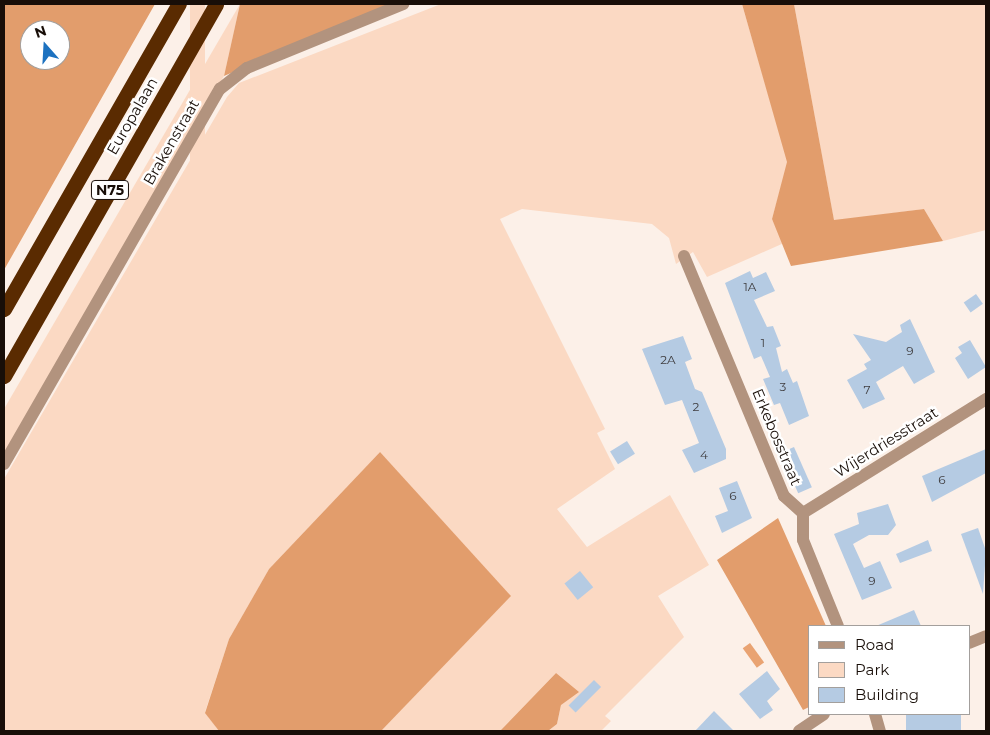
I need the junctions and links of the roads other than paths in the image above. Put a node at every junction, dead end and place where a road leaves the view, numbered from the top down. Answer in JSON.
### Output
{"nodes":[{"id":1,"x":179,"y":4,"type":"edge"},
{"id":2,"x":216,"y":4,"type":"edge"},
{"id":3,"x":403,"y":4,"type":"edge"},
{"id":4,"x":684,"y":256,"type":"dead end"},
{"id":5,"x":4,"y":309,"type":"edge"},
{"id":6,"x":4,"y":376,"type":"edge"},
{"id":7,"x":986,"y":399,"type":"edge"},
{"id":8,"x":4,"y":464,"type":"edge"},
{"id":9,"x":803,"y":513,"type":"junction"},
{"id":10,"x":838,"y":625,"type":"edge"},
{"id":11,"x":986,"y":636,"type":"edge"},
{"id":12,"x":970,"y":643,"type":"edge"},
{"id":13,"x":823,"y":715,"type":"edge"},
{"id":14,"x":875,"y":715,"type":"edge"},
{"id":15,"x":799,"y":731,"type":"edge"},
{"id":16,"x":880,"y":731,"type":"edge"}],
"edges":[{"from":1,"to":5,"type":"highway","name":"Europalaan","number":"N75"},
{"from":2,"to":6,"type":"highway","name":"Europalaan","number":"N75"},
{"from":3,"to":8,"type":"street","name":"Brakenstraat"},
{"from":4,"to":9,"type":"street","name":"Erkebosstraat"},
{"from":7,"to":9,"type":"street","name":"Wijerdriesstraat"},
{"from":9,"to":10,"type":"street"},
{"from":11,"to":12,"type":"street"},
{"from":13,"to":15,"type":"street"},
{"from":14,"to":16,"type":"street"}]}
